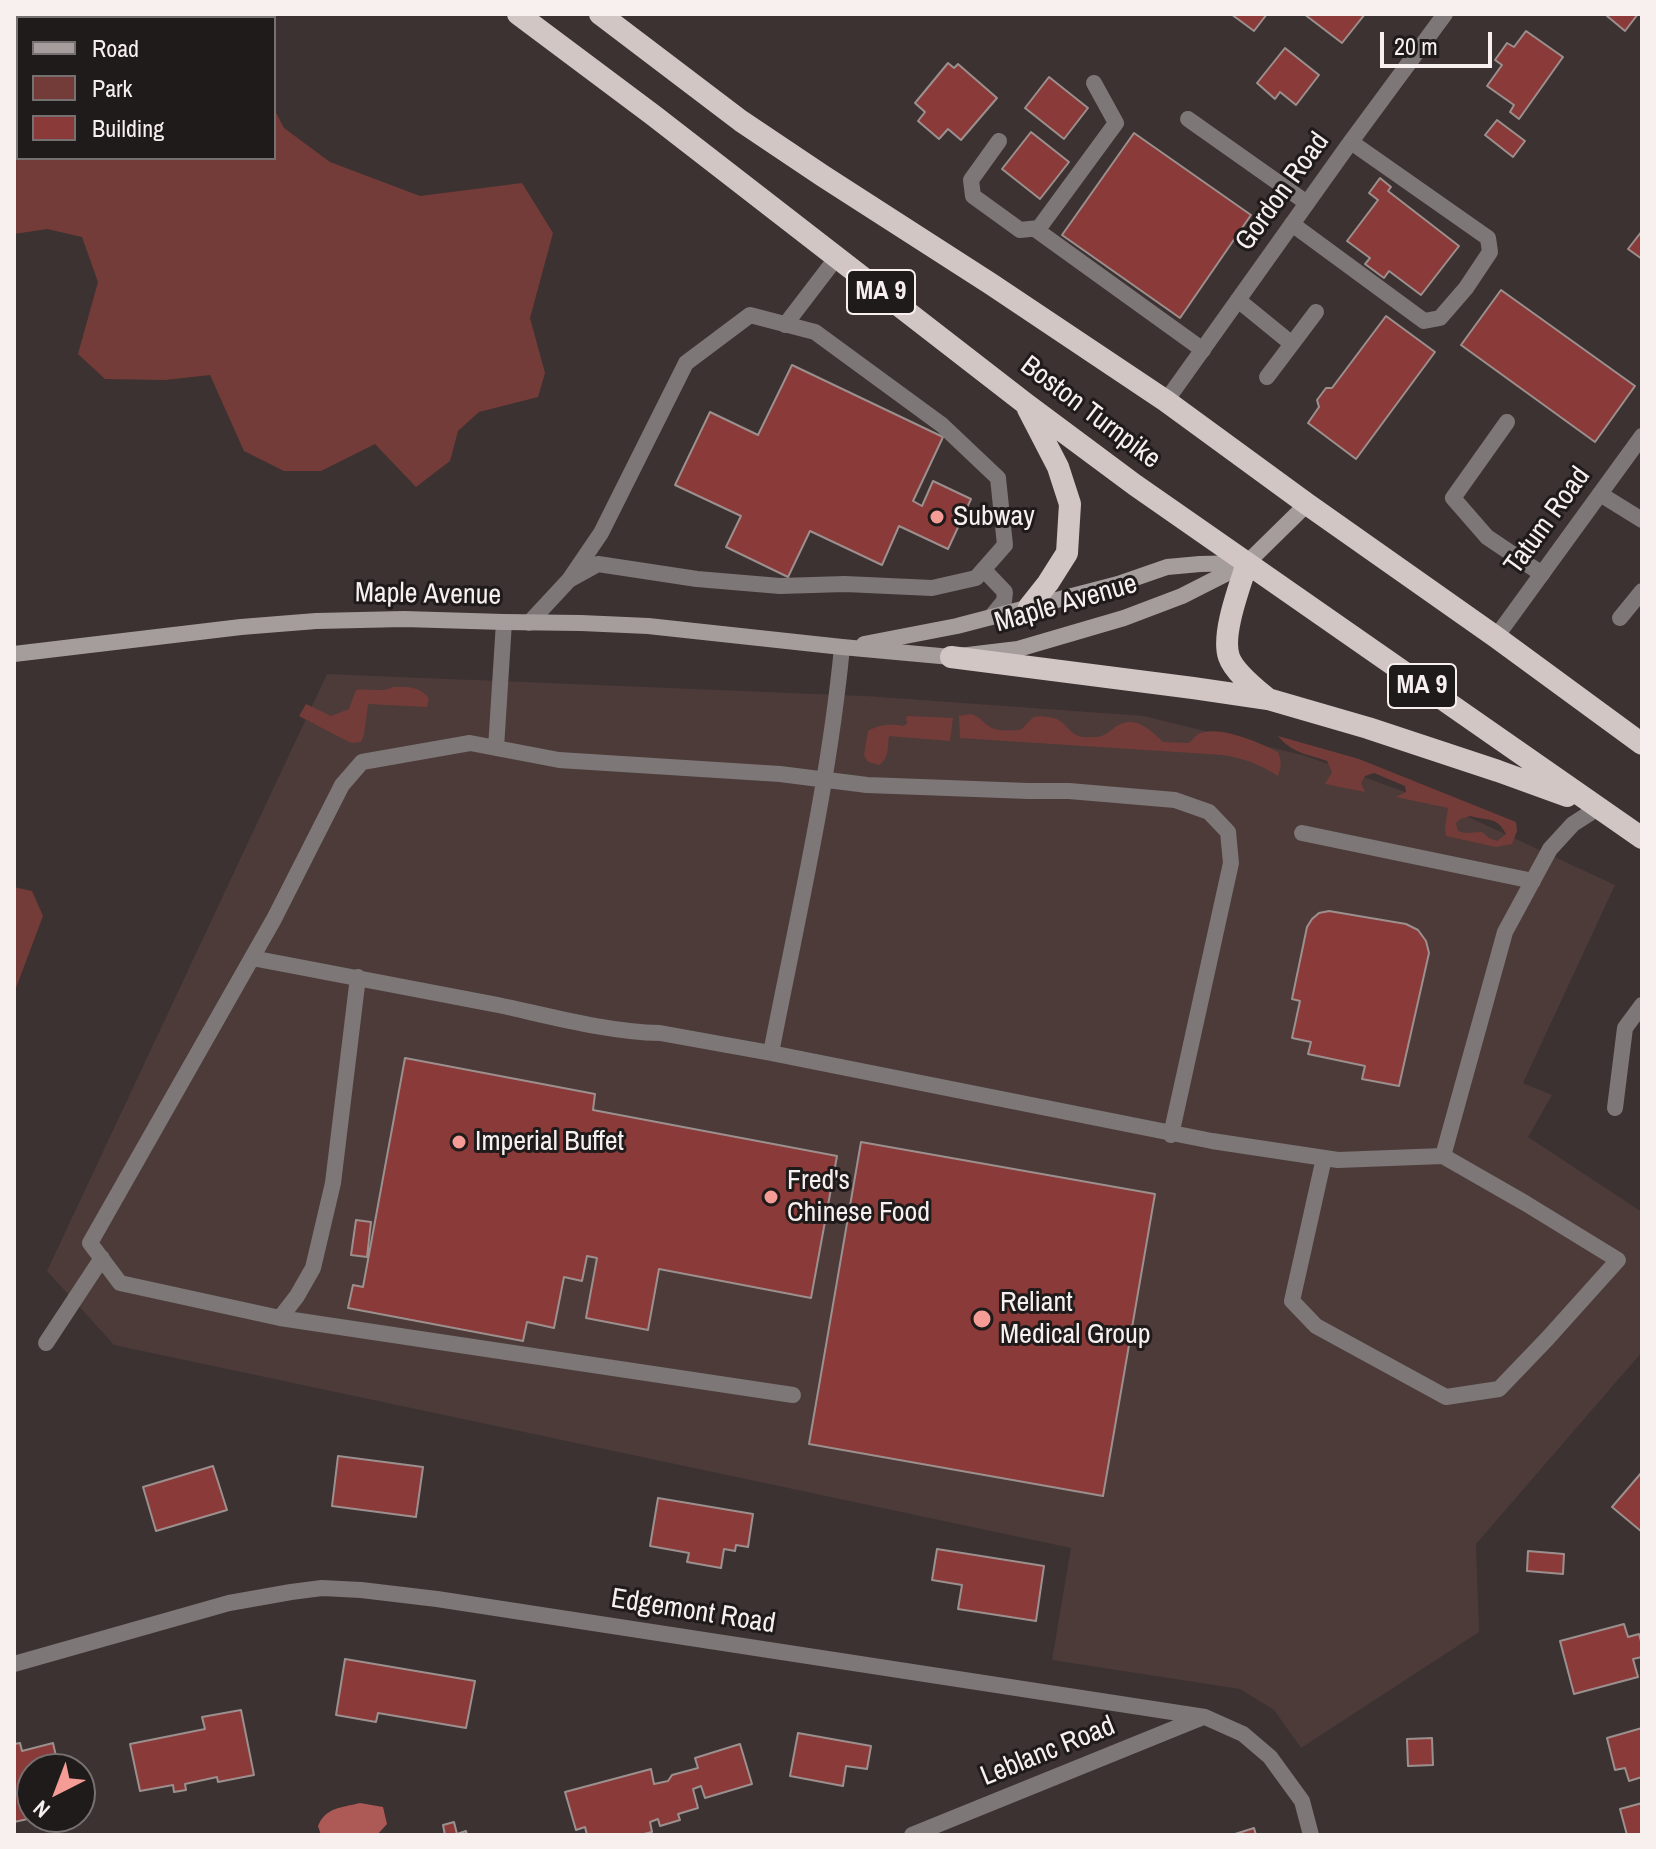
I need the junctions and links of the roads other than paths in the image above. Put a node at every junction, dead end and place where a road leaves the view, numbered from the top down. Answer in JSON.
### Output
{"nodes":[{"id":1,"x":518,"y":14,"type":"edge"},
{"id":2,"x":600,"y":14,"type":"edge"},
{"id":3,"x":1445,"y":14,"type":"edge"},
{"id":4,"x":1094,"y":83,"type":"dead end"},
{"id":5,"x":1188,"y":119,"type":"dead end"},
{"id":6,"x":999,"y":141,"type":"dead end"},
{"id":7,"x":1351,"y":142,"type":"junction"},
{"id":8,"x":1307,"y":203,"type":"junction"},
{"id":9,"x":1292,"y":224,"type":"junction"},
{"id":10,"x":1035,"y":229,"type":"junction"},
{"id":11,"x":837,"y":257,"type":"junction"},
{"id":12,"x":1238,"y":300,"type":"junction"},
{"id":13,"x":1316,"y":312,"type":"dead end"},
{"id":14,"x":785,"y":325,"type":"junction"},
{"id":15,"x":1292,"y":344,"type":"junction"},
{"id":16,"x":1203,"y":350,"type":"junction"},
{"id":17,"x":1267,"y":377,"type":"dead end"},
{"id":18,"x":1166,"y":401,"type":"junction"},
{"id":19,"x":1026,"y":404,"type":"junction"},
{"id":20,"x":1507,"y":422,"type":"dead end"},
{"id":21,"x":1642,"y":436,"type":"edge"},
{"id":22,"x":1600,"y":494,"type":"junction"},
{"id":23,"x":1307,"y":504,"type":"junction"},
{"id":24,"x":1642,"y":520,"type":"edge"},
{"id":25,"x":1247,"y":563,"type":"junction"},
{"id":26,"x":984,"y":570,"type":"junction"},
{"id":27,"x":1542,"y":574,"type":"junction"},
{"id":28,"x":569,"y":580,"type":"junction"},
{"id":29,"x":1642,"y":591,"type":"edge"},
{"id":30,"x":1029,"y":607,"type":"junction"},
{"id":31,"x":991,"y":617,"type":"junction"},
{"id":32,"x":1620,"y":618,"type":"dead end"},
{"id":33,"x":504,"y":622,"type":"junction"},
{"id":34,"x":529,"y":623,"type":"junction"},
{"id":35,"x":1496,"y":637,"type":"junction"},
{"id":36,"x":842,"y":647,"type":"junction"},
{"id":37,"x":14,"y":654,"type":"edge"},
{"id":38,"x":951,"y":657,"type":"junction"},
{"id":39,"x":1268,"y":699,"type":"junction"},
{"id":40,"x":1642,"y":744,"type":"edge"},
{"id":41,"x":496,"y":748,"type":"junction"},
{"id":42,"x":825,"y":779,"type":"junction"},
{"id":43,"x":1598,"y":808,"type":"junction"},
{"id":44,"x":1302,"y":833,"type":"dead end"},
{"id":45,"x":1642,"y":838,"type":"edge"},
{"id":46,"x":1533,"y":881,"type":"junction"},
{"id":47,"x":252,"y":958,"type":"junction"},
{"id":48,"x":358,"y":977,"type":"junction"},
{"id":49,"x":1642,"y":1005,"type":"edge"},
{"id":50,"x":771,"y":1053,"type":"junction"},
{"id":51,"x":1615,"y":1108,"type":"dead end"},
{"id":52,"x":1171,"y":1135,"type":"junction"},
{"id":53,"x":1443,"y":1156,"type":"junction"},
{"id":54,"x":1324,"y":1158,"type":"junction"},
{"id":55,"x":102,"y":1258,"type":"junction"},
{"id":56,"x":280,"y":1318,"type":"junction"},
{"id":57,"x":46,"y":1343,"type":"dead end"},
{"id":58,"x":793,"y":1395,"type":"dead end"},
{"id":59,"x":14,"y":1664,"type":"edge"},
{"id":60,"x":1205,"y":1717,"type":"junction"},
{"id":61,"x":912,"y":1835,"type":"edge"},
{"id":62,"x":1311,"y":1835,"type":"edge"}],
"edges":[{"from":1,"to":11,"type":"highway","name":"Boston Turnpike","number":"MA 9"},
{"from":2,"to":18,"type":"highway","name":"Boston Turnpike","number":"MA 9"},
{"from":3,"to":7,"type":"street","name":"Gordon Road"},
{"from":4,"to":10,"type":"street"},
{"from":5,"to":8,"type":"street"},
{"from":6,"to":10,"type":"street"},
{"from":7,"to":8,"type":"street","name":"Gordon Road"},
{"from":7,"to":9,"type":"street"},
{"from":8,"to":9,"type":"street","name":"Gordon Road"},
{"from":9,"to":12,"type":"street","name":"Gordon Road"},
{"from":10,"to":16,"type":"street"},
{"from":11,"to":14,"type":"street"},
{"from":11,"to":19,"type":"highway","name":"Boston Turnpike","number":"MA 9"},
{"from":12,"to":15,"type":"street"},
{"from":12,"to":16,"type":"street","name":"Gordon Road"},
{"from":13,"to":15,"type":"street"},
{"from":14,"to":26,"type":"street"},
{"from":14,"to":28,"type":"street"},
{"from":15,"to":17,"type":"street"},
{"from":16,"to":18,"type":"street","name":"Gordon Road"},
{"from":18,"to":23,"type":"highway","name":"Boston Turnpike","number":"MA 9"},
{"from":19,"to":25,"type":"highway","name":"Boston Turnpike","number":"MA 9"},
{"from":19,"to":30,"type":"highway"},
{"from":20,"to":27,"type":"street"},
{"from":21,"to":22,"type":"street","name":"Tatum Road"},
{"from":22,"to":24,"type":"street"},
{"from":22,"to":27,"type":"street","name":"Tatum Road"},
{"from":23,"to":25,"type":"main road","name":"Maple Avenue"},
{"from":23,"to":35,"type":"highway","name":"Boston Turnpike","number":"MA 9"},
{"from":25,"to":30,"type":"main road","name":"Maple Avenue"},
{"from":25,"to":38,"type":"main road","name":"Maple Avenue"},
{"from":25,"to":39,"type":"highway"},
{"from":25,"to":43,"type":"highway","name":"Boston Turnpike","number":"MA 9"},
{"from":26,"to":28,"type":"street"},
{"from":26,"to":31,"type":"street"},
{"from":27,"to":35,"type":"street","name":"Tatum Road"},
{"from":28,"to":34,"type":"street"},
{"from":29,"to":32,"type":"street"},
{"from":30,"to":31,"type":"main road","name":"Maple Avenue"},
{"from":31,"to":36,"type":"main road","name":"Maple Avenue"},
{"from":33,"to":34,"type":"main road","name":"Maple Avenue"},
{"from":33,"to":37,"type":"main road","name":"Maple Avenue"},
{"from":33,"to":41,"type":"street"},
{"from":34,"to":36,"type":"main road","name":"Maple Avenue"},
{"from":35,"to":40,"type":"highway","name":"Boston Turnpike","number":"MA 9"},
{"from":36,"to":38,"type":"main road","name":"Maple Avenue"},
{"from":36,"to":42,"type":"street"},
{"from":38,"to":39,"type":"highway"},
{"from":39,"to":43,"type":"highway"},
{"from":41,"to":42,"type":"street"},
{"from":41,"to":47,"type":"street"},
{"from":42,"to":50,"type":"street"},
{"from":42,"to":52,"type":"street"},
{"from":43,"to":45,"type":"highway","name":"Boston Turnpike","number":"MA 9"},
{"from":43,"to":46,"type":"street"},
{"from":44,"to":46,"type":"street"},
{"from":46,"to":53,"type":"street"},
{"from":47,"to":48,"type":"street"},
{"from":47,"to":55,"type":"street"},
{"from":48,"to":50,"type":"street"},
{"from":48,"to":56,"type":"street"},
{"from":49,"to":51,"type":"street"},
{"from":50,"to":52,"type":"street"},
{"from":52,"to":54,"type":"street"},
{"from":53,"to":54,"type":"street"},
{"from":53,"to":54,"type":"street"},
{"from":55,"to":56,"type":"street"},
{"from":55,"to":57,"type":"street"},
{"from":56,"to":58,"type":"street"},
{"from":59,"to":60,"type":"street","name":"Edgemont Road"},
{"from":60,"to":61,"type":"street","name":"Leblanc Road"},
{"from":60,"to":62,"type":"street","name":"Edgemont Road"}]}
